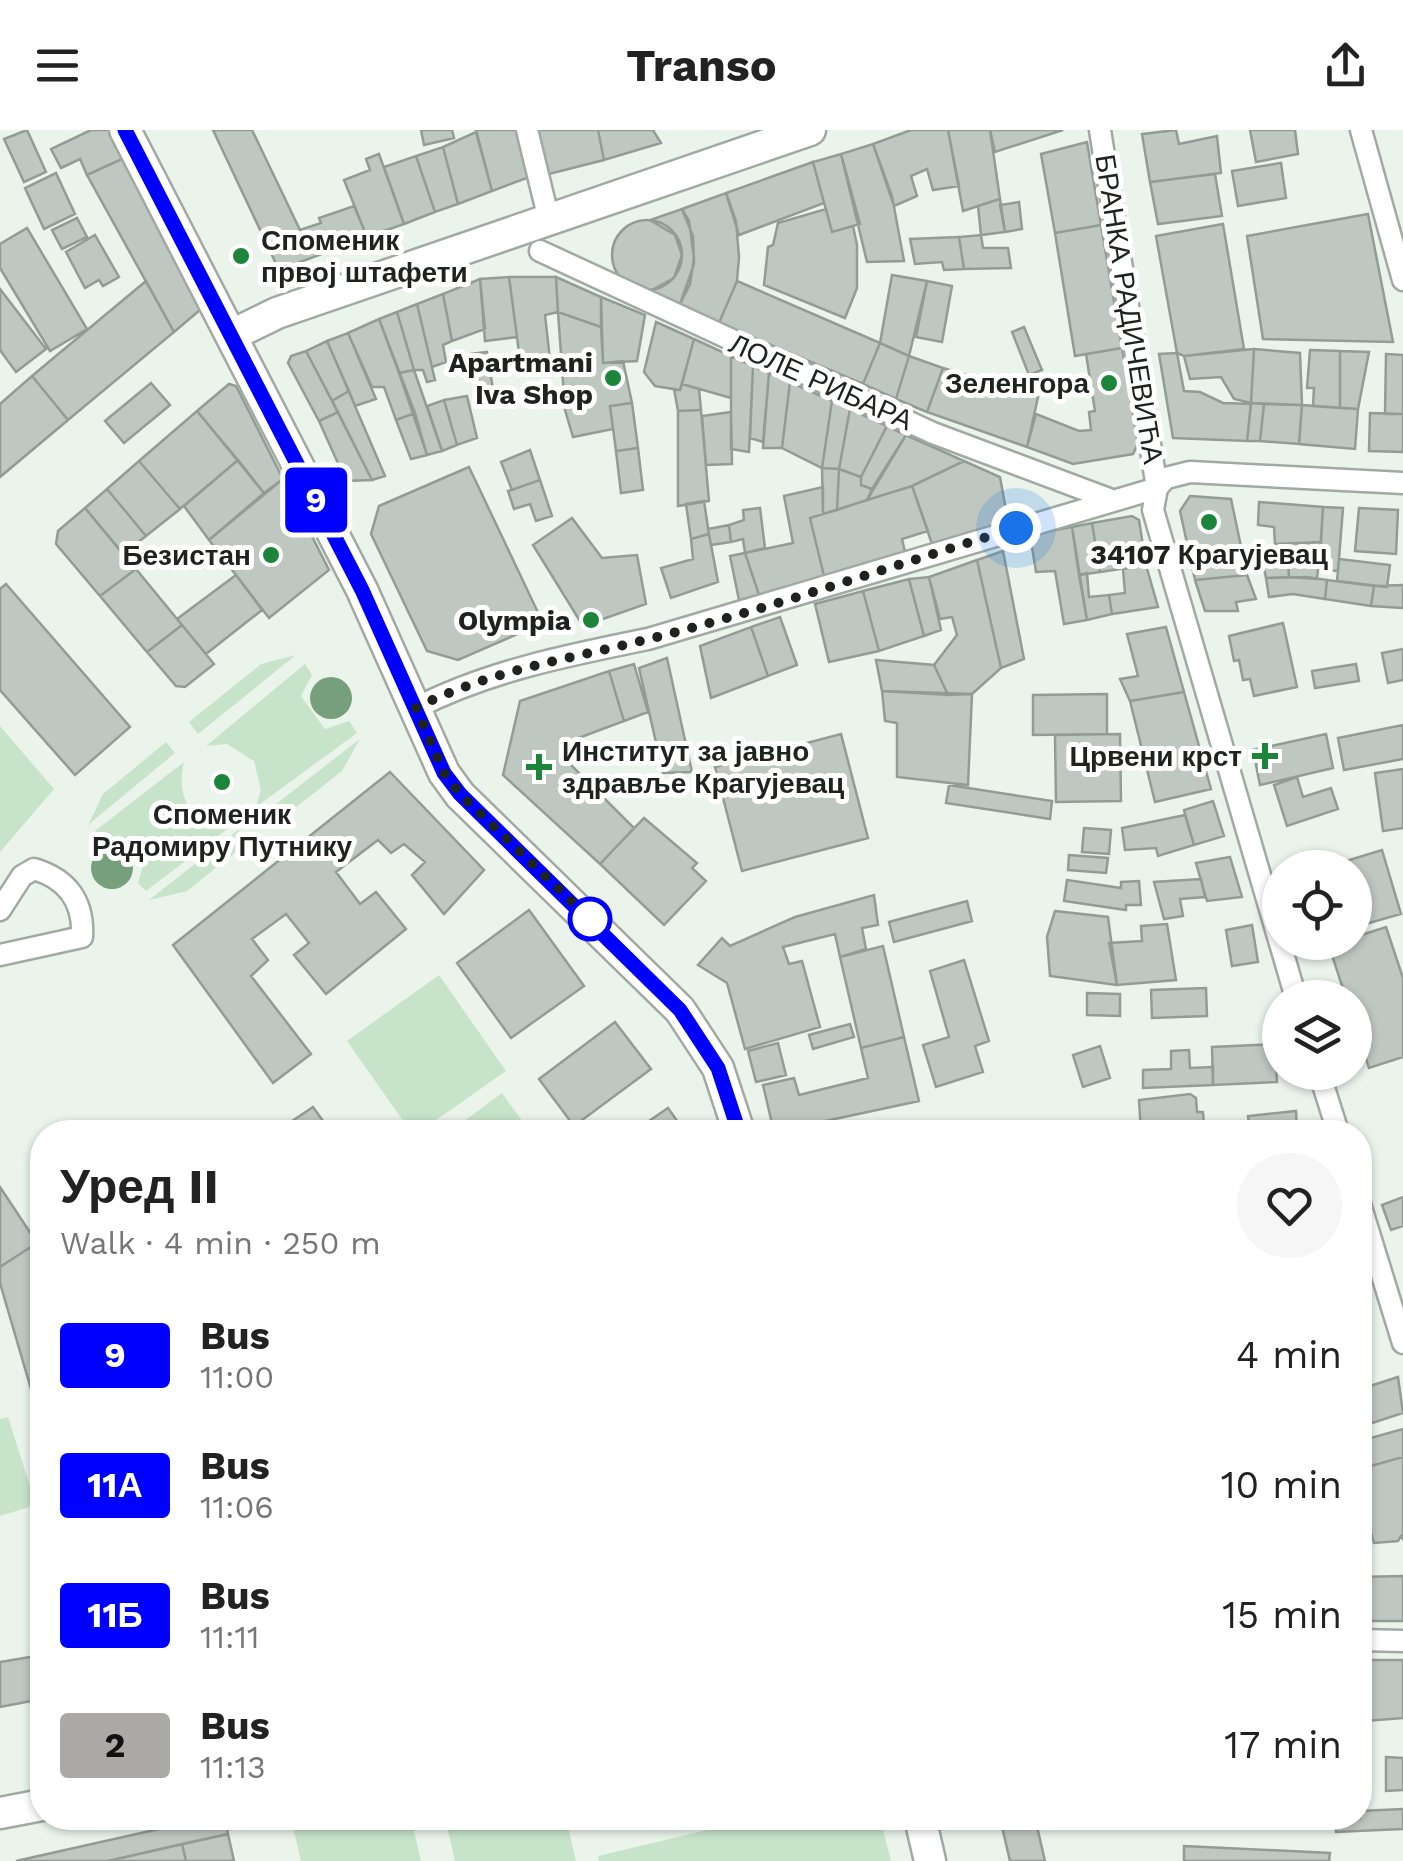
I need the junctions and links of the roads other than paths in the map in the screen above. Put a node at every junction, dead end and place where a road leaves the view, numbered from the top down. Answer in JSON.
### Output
{"nodes":[{"id":1,"x":528,"y":130,"type":"edge"},
{"id":2,"x":810,"y":130,"type":"edge"},
{"id":3,"x":1100,"y":130,"type":"edge"},
{"id":4,"x":1362,"y":130,"type":"edge"},
{"id":5,"x":135,"y":133,"type":"edge"},
{"id":6,"x":548,"y":220,"type":"junction"},
{"id":7,"x":540,"y":251,"type":"dead end"},
{"id":8,"x":1402,"y":284,"type":"edge"},
{"id":9,"x":232,"y":335,"type":"junction"},
{"id":10,"x":1403,"y":483,"type":"edge"},
{"id":11,"x":1157,"y":488,"type":"junction"},
{"id":12,"x":1109,"y":500,"type":"junction"},
{"id":13,"x":416,"y":708,"type":"junction"},
{"id":14,"x":0,"y":910,"type":"edge"},
{"id":15,"x":0,"y":954,"type":"edge"},
{"id":16,"x":1291,"y":980,"type":"edge"},
{"id":17,"x":1325,"y":1090,"type":"edge"},
{"id":18,"x":736,"y":1120,"type":"edge"},
{"id":19,"x":1334,"y":1120,"type":"edge"},
{"id":20,"x":1372,"y":1243,"type":"edge"},
{"id":21,"x":1403,"y":1343,"type":"edge"},
{"id":22,"x":1372,"y":1640,"type":"edge"},
{"id":23,"x":1403,"y":1641,"type":"edge"},
{"id":24,"x":30,"y":1807,"type":"edge"},
{"id":25,"x":0,"y":1813,"type":"edge"},
{"id":26,"x":923,"y":1830,"type":"edge"},
{"id":27,"x":930,"y":1861,"type":"edge"}],
"edges":[{"from":1,"to":6,"type":"street"},
{"from":2,"to":6,"type":"street"},
{"from":3,"to":11,"type":"street","name":"БРАНКА РАДИЧЕВИЋА"},
{"from":4,"to":8,"type":"street"},
{"from":5,"to":9,"type":"street"},
{"from":6,"to":9,"type":"street"},
{"from":7,"to":12,"type":"street","name":"ЛОЛЕ РИБАРА"},
{"from":9,"to":13,"type":"street"},
{"from":10,"to":11,"type":"street"},
{"from":11,"to":12,"type":"street"},
{"from":11,"to":16,"type":"street","name":"БРАНКА РАДИЧЕВИЋА"},
{"from":12,"to":13,"type":"street"},
{"from":13,"to":18,"type":"street"},
{"from":14,"to":15,"type":"street"},
{"from":17,"to":19,"type":"street"},
{"from":20,"to":21,"type":"street"},
{"from":22,"to":23,"type":"street"},
{"from":24,"to":25,"type":"street"},
{"from":26,"to":27,"type":"street"}]}
